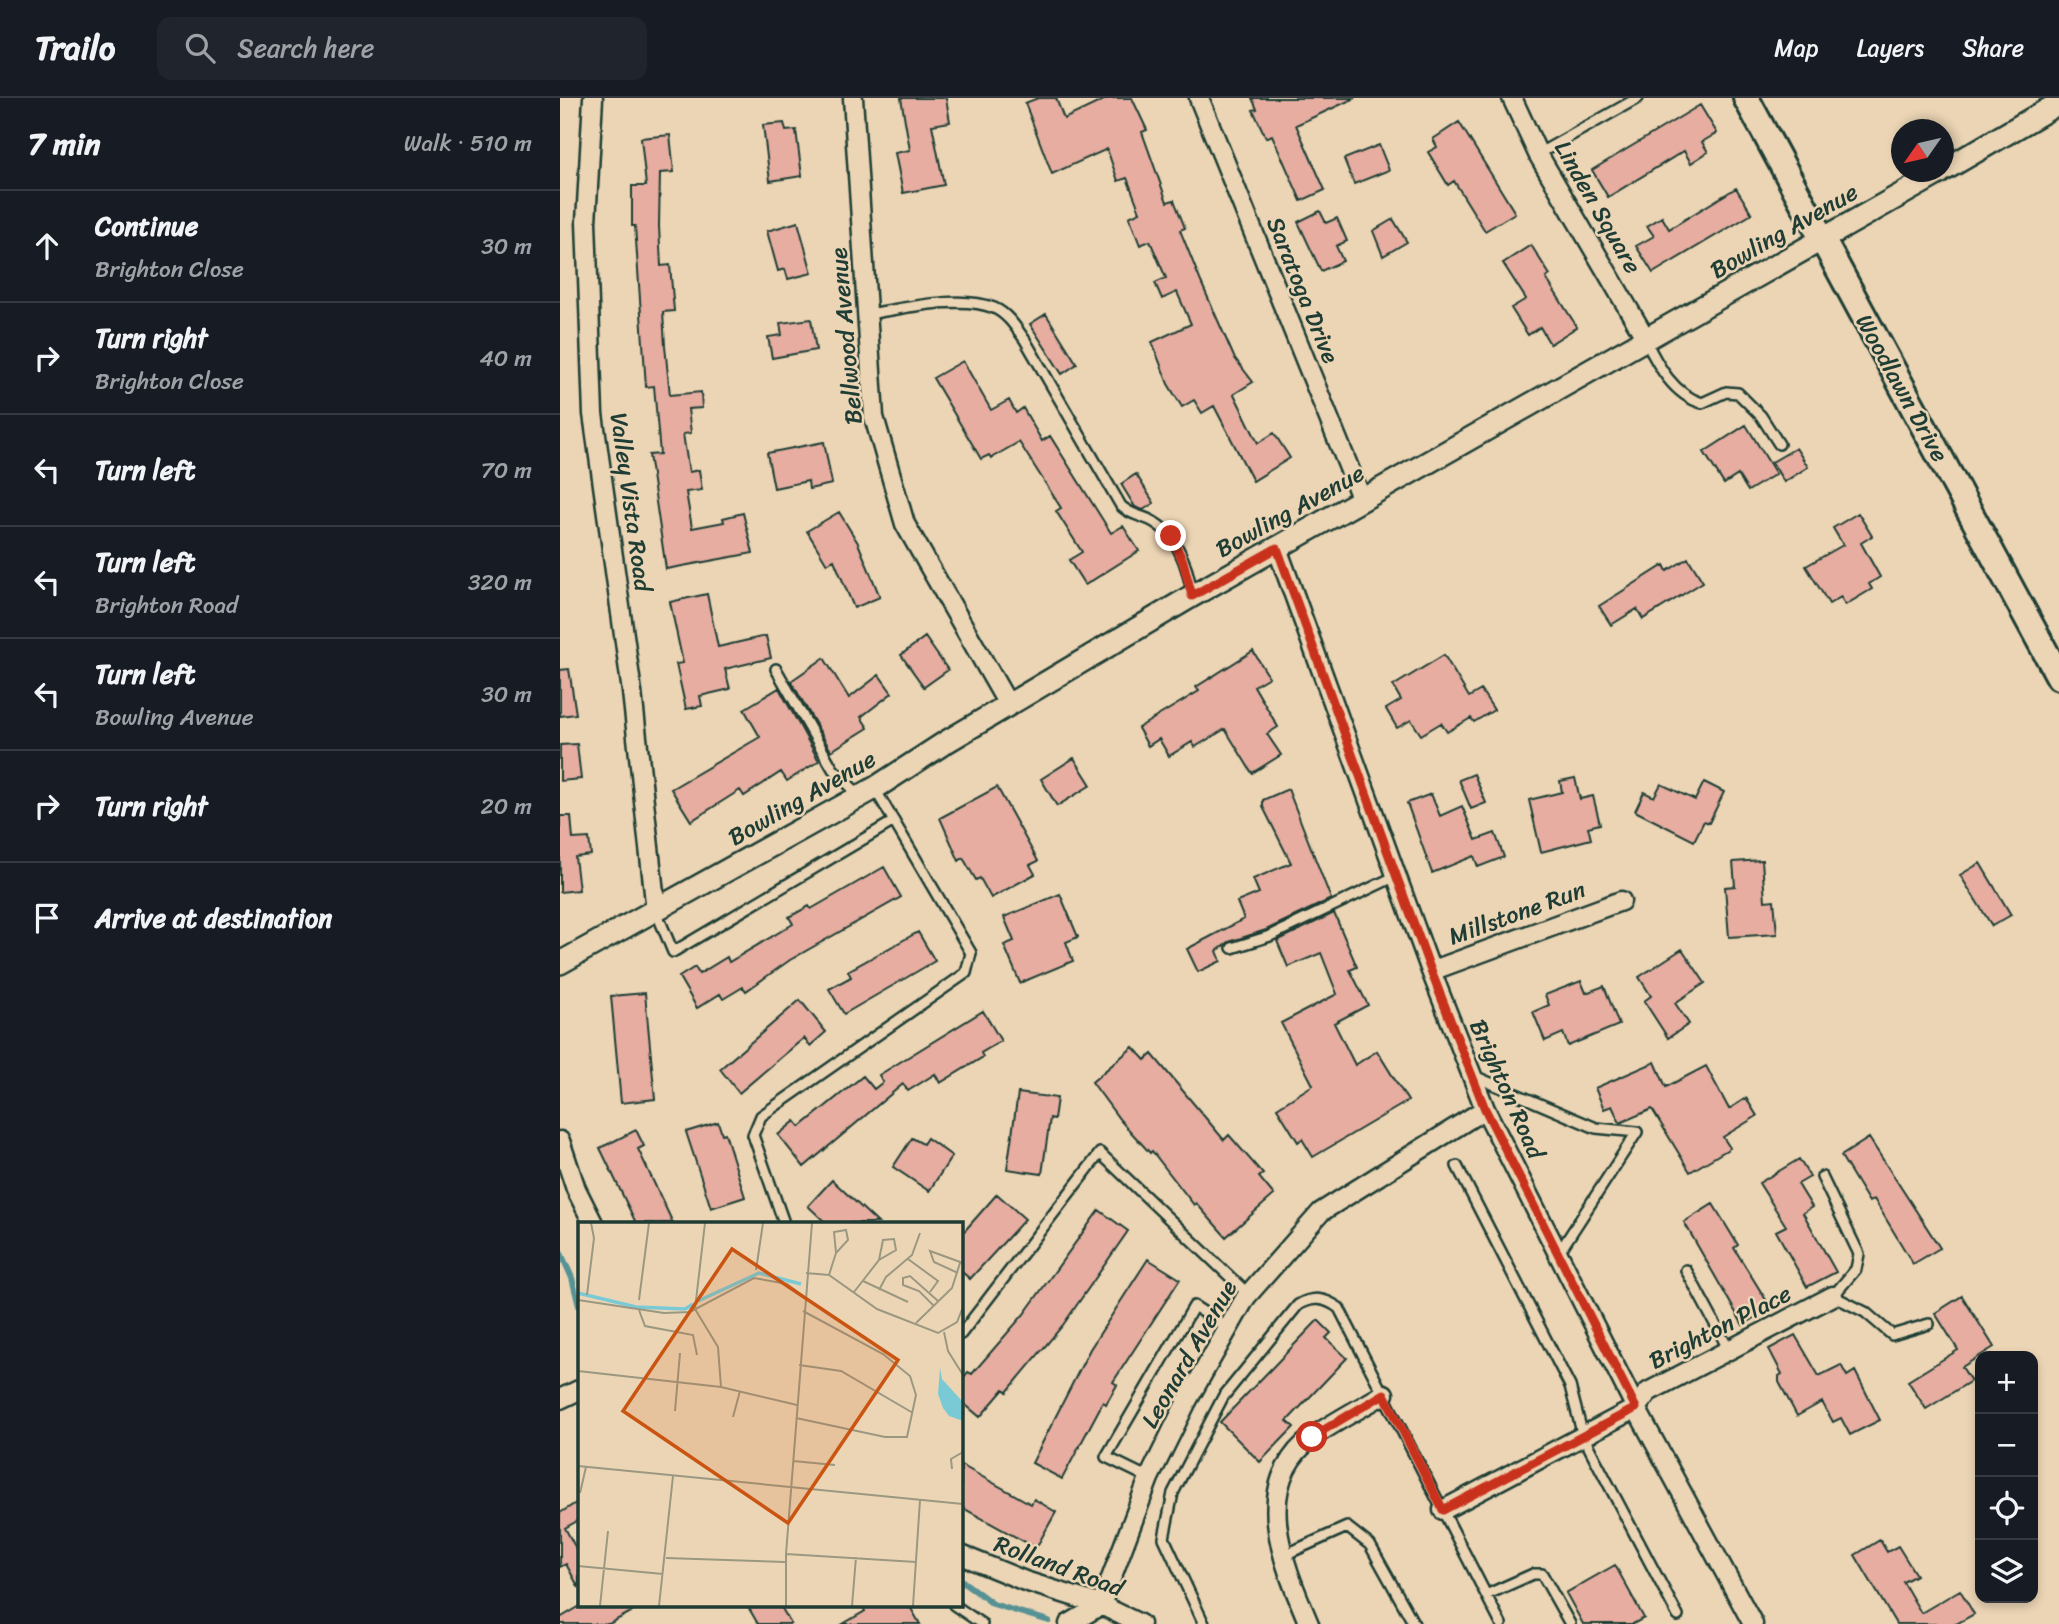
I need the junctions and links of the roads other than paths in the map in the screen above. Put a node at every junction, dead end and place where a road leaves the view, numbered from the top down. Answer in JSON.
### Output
{"nodes":[{"id":1,"x":593,"y":98,"type":"edge"},
{"id":2,"x":853,"y":98,"type":"edge"},
{"id":3,"x":1199,"y":98,"type":"edge"},
{"id":4,"x":1512,"y":98,"type":"edge"},
{"id":5,"x":1638,"y":98,"type":"edge"},
{"id":6,"x":1746,"y":98,"type":"edge"},
{"id":7,"x":2059,"y":103,"type":"edge"},
{"id":8,"x":1538,"y":154,"type":"junction"},
{"id":9,"x":1954,"y":164,"type":"edge"},
{"id":10,"x":1923,"y":182,"type":"edge"},
{"id":11,"x":1821,"y":240,"type":"junction"},
{"id":12,"x":867,"y":314,"type":"junction"},
{"id":13,"x":1646,"y":339,"type":"junction"},
{"id":14,"x":1779,"y":444,"type":"dead end"},
{"id":15,"x":1362,"y":500,"type":"junction"},
{"id":16,"x":1277,"y":548,"type":"junction"},
{"id":17,"x":1192,"y":596,"type":"junction"},
{"id":18,"x":776,"y":669,"type":"dead end"},
{"id":19,"x":2059,"y":677,"type":"edge"},
{"id":20,"x":1009,"y":706,"type":"junction"},
{"id":21,"x":867,"y":792,"type":"junction"},
{"id":22,"x":894,"y":821,"type":"junction"},
{"id":23,"x":1396,"y":876,"type":"junction"},
{"id":24,"x":1621,"y":901,"type":"dead end"},
{"id":25,"x":656,"y":911,"type":"junction"},
{"id":26,"x":1232,"y":948,"type":"dead end"},
{"id":27,"x":560,"y":963,"type":"edge"},
{"id":28,"x":1431,"y":971,"type":"junction"},
{"id":29,"x":1472,"y":1075,"type":"junction"},
{"id":30,"x":1485,"y":1109,"type":"junction"},
{"id":31,"x":560,"y":1141,"type":"edge"},
{"id":32,"x":1457,"y":1166,"type":"dead end"},
{"id":33,"x":1822,"y":1177,"type":"dead end"},
{"id":34,"x":592,"y":1222,"type":"edge"},
{"id":35,"x":784,"y":1222,"type":"edge"},
{"id":36,"x":1558,"y":1254,"type":"junction"},
{"id":37,"x":1686,"y":1270,"type":"dead end"},
{"id":38,"x":1248,"y":1294,"type":"junction"},
{"id":39,"x":1833,"y":1296,"type":"junction"},
{"id":40,"x":1929,"y":1324,"type":"dead end"},
{"id":41,"x":1227,"y":1328,"type":"junction"},
{"id":42,"x":962,"y":1333,"type":"edge"},
{"id":43,"x":1729,"y":1350,"type":"junction"},
{"id":44,"x":578,"y":1390,"type":"edge"},
{"id":45,"x":1384,"y":1394,"type":"junction"},
{"id":46,"x":560,"y":1399,"type":"edge"},
{"id":47,"x":1636,"y":1408,"type":"junction"},
{"id":48,"x":1583,"y":1436,"type":"junction"},
{"id":49,"x":1149,"y":1478,"type":"junction"},
{"id":50,"x":1443,"y":1510,"type":"junction"},
{"id":51,"x":962,"y":1555,"type":"edge"},
{"id":52,"x":1281,"y":1557,"type":"junction"},
{"id":53,"x":1486,"y":1595,"type":"junction"},
{"id":54,"x":1101,"y":1605,"type":"junction"},
{"id":55,"x":955,"y":1606,"type":"edge"},
{"id":56,"x":1678,"y":1616,"type":"dead end"},
{"id":57,"x":982,"y":1624,"type":"edge"},
{"id":58,"x":1069,"y":1624,"type":"edge"},
{"id":59,"x":1140,"y":1624,"type":"edge"},
{"id":60,"x":1204,"y":1624,"type":"edge"},
{"id":61,"x":1308,"y":1624,"type":"edge"},
{"id":62,"x":1414,"y":1624,"type":"edge"},
{"id":63,"x":1501,"y":1624,"type":"edge"},
{"id":64,"x":1570,"y":1624,"type":"edge"},
{"id":65,"x":1753,"y":1624,"type":"edge"}],
"edges":[{"from":1,"to":25,"type":"street","name":"Valley Vista Road"},
{"from":2,"to":12,"type":"street","name":"Bellwood Avenue"},
{"from":3,"to":15,"type":"street","name":"Saratoga Drive"},
{"from":4,"to":8,"type":"street","name":"Linden Square"},
{"from":5,"to":8,"type":"lane"},
{"from":6,"to":11,"type":"main road","name":"Woodlawn Drive"},
{"from":7,"to":9,"type":"street","name":"Bowling Avenue"},
{"from":8,"to":13,"type":"street","name":"Linden Square"},
{"from":10,"to":11,"type":"street","name":"Bowling Avenue"},
{"from":11,"to":13,"type":"street","name":"Bowling Avenue"},
{"from":11,"to":19,"type":"main road","name":"Woodlawn Drive"},
{"from":12,"to":17,"type":"lane"},
{"from":12,"to":20,"type":"street","name":"Bellwood Avenue"},
{"from":13,"to":14,"type":"lane"},
{"from":13,"to":15,"type":"street","name":"Bowling Avenue"},
{"from":15,"to":16,"type":"street","name":"Bowling Avenue"},
{"from":16,"to":17,"type":"street","name":"Bowling Avenue"},
{"from":16,"to":23,"type":"street","name":"Brighton Road"},
{"from":17,"to":20,"type":"street","name":"Bowling Avenue"},
{"from":18,"to":21,"type":"lane"},
{"from":20,"to":21,"type":"street","name":"Bowling Avenue"},
{"from":21,"to":22,"type":"lane"},
{"from":21,"to":25,"type":"street","name":"Bowling Avenue"},
{"from":22,"to":25,"type":"lane"},
{"from":22,"to":35,"type":"lane"},
{"from":23,"to":26,"type":"lane"},
{"from":23,"to":28,"type":"street","name":"Brighton Road"},
{"from":24,"to":28,"type":"street","name":"Millstone Run"},
{"from":25,"to":27,"type":"street","name":"Bowling Avenue"},
{"from":28,"to":29,"type":"street","name":"Brighton Road"},
{"from":29,"to":30,"type":"street","name":"Brighton Road"},
{"from":29,"to":36,"type":"lane"},
{"from":30,"to":36,"type":"street","name":"Brighton Road"},
{"from":30,"to":38,"type":"street","name":"Leonard Avenue"},
{"from":31,"to":34,"type":"street"},
{"from":32,"to":48,"type":"lane"},
{"from":33,"to":39,"type":"lane"},
{"from":36,"to":47,"type":"street","name":"Brighton Road"},
{"from":37,"to":43,"type":"lane"},
{"from":38,"to":41,"type":"street","name":"Leonard Avenue"},
{"from":38,"to":42,"type":"lane"},
{"from":39,"to":40,"type":"lane"},
{"from":39,"to":43,"type":"street","name":"Brighton Place"},
{"from":41,"to":49,"type":"street","name":"Leonard Avenue"},
{"from":41,"to":49,"type":"lane"},
{"from":43,"to":47,"type":"street","name":"Brighton Place"},
{"from":44,"to":46,"type":"street"},
{"from":45,"to":50,"type":"lane"},
{"from":45,"to":52,"type":"street"},
{"from":45,"to":60,"type":"lane"},
{"from":47,"to":48,"type":"street","name":"Brighton Place"},
{"from":47,"to":65,"type":"street","name":"Brighton Road"},
{"from":48,"to":50,"type":"street","name":"Brighton Place"},
{"from":48,"to":56,"type":"lane"},
{"from":49,"to":54,"type":"street","name":"Leonard Avenue"},
{"from":50,"to":53,"type":"lane"},
{"from":51,"to":54,"type":"street","name":"Rolland Road"},
{"from":52,"to":61,"type":"street"},
{"from":52,"to":62,"type":"lane"},
{"from":53,"to":63,"type":"lane"},
{"from":53,"to":64,"type":"lane"},
{"from":54,"to":58,"type":"street"},
{"from":54,"to":59,"type":"street","name":"Rolland Road"},
{"from":55,"to":57,"type":"lane"}]}
